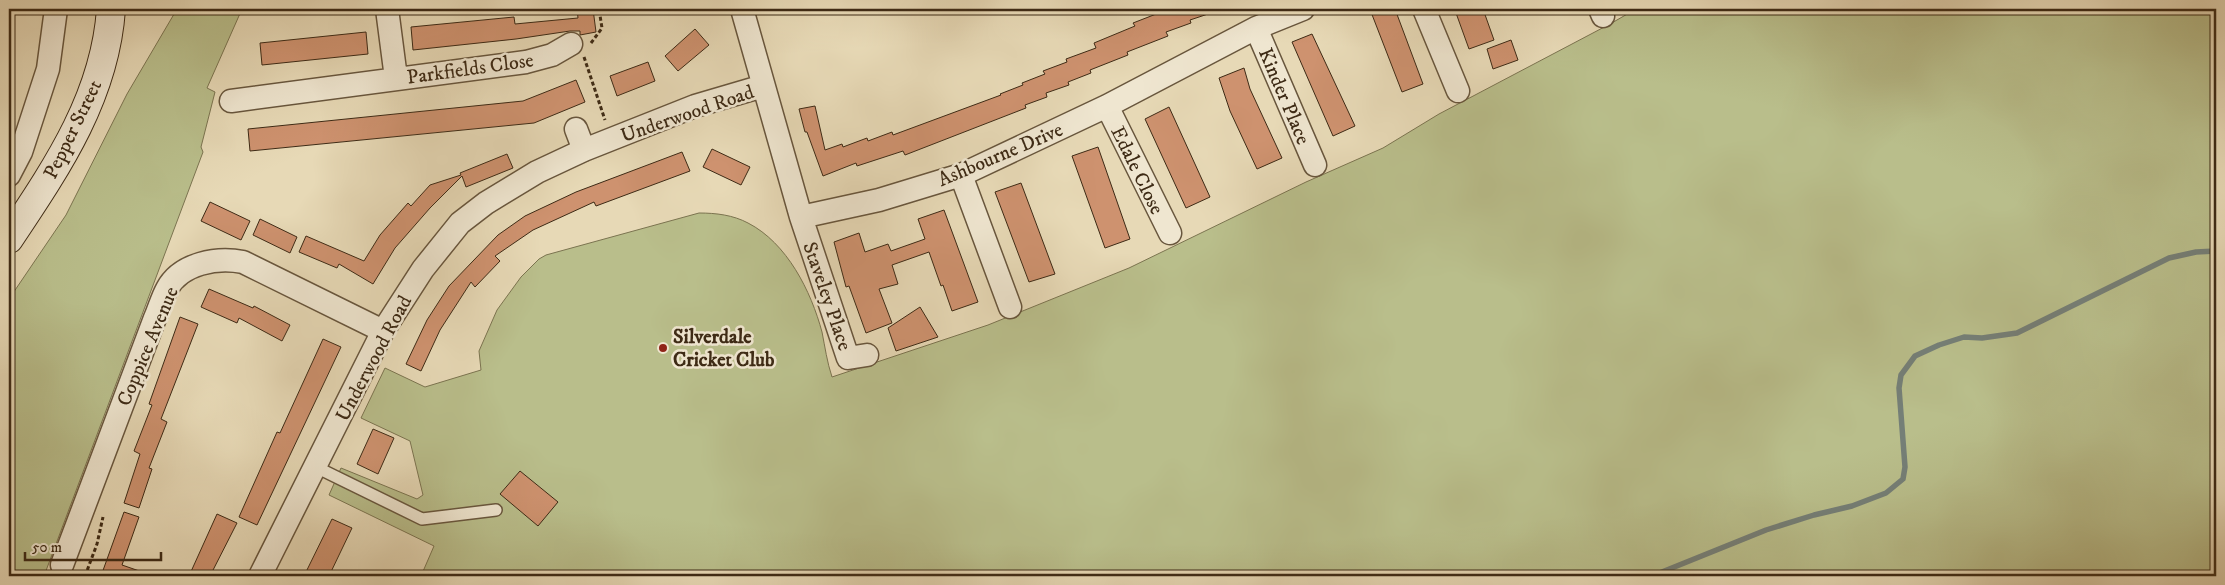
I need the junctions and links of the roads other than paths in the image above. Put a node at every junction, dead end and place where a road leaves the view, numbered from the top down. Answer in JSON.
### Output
{"nodes":[{"id":1,"x":56,"y":9,"type":"edge"},
{"id":2,"x":111,"y":9,"type":"edge"},
{"id":3,"x":387,"y":9,"type":"edge"},
{"id":4,"x":742,"y":9,"type":"edge"},
{"id":5,"x":1303,"y":9,"type":"edge"},
{"id":6,"x":1424,"y":9,"type":"edge"},
{"id":7,"x":1256,"y":28,"type":"junction"},
{"id":8,"x":581,"y":48,"type":"road end"},
{"id":9,"x":396,"y":78,"type":"junction"},
{"id":10,"x":763,"y":86,"type":"junction"},
{"id":11,"x":1458,"y":90,"type":"dead end"},
{"id":12,"x":231,"y":101,"type":"dead end"},
{"id":13,"x":1107,"y":106,"type":"junction"},
{"id":14,"x":1315,"y":165,"type":"dead end"},
{"id":15,"x":9,"y":175,"type":"edge"},
{"id":16,"x":961,"y":175,"type":"junction"},
{"id":17,"x":801,"y":217,"type":"junction"},
{"id":18,"x":1170,"y":233,"type":"dead end"},
{"id":19,"x":9,"y":239,"type":"edge"},
{"id":20,"x":1010,"y":307,"type":"dead end"},
{"id":21,"x":383,"y":331,"type":"junction"},
{"id":22,"x":867,"y":355,"type":"dead end"},
{"id":23,"x":315,"y":469,"type":"junction"},
{"id":24,"x":496,"y":510,"type":"dead end"},
{"id":25,"x":62,"y":564,"type":"dead end"},
{"id":26,"x":260,"y":576,"type":"edge"}],
"edges":[{"from":1,"to":15,"type":"street","name":"Pepper Street"},
{"from":2,"to":19,"type":"main road","name":"Pepper Street"},
{"from":3,"to":9,"type":"street","name":"Parkfields Close"},
{"from":4,"to":10,"type":"street"},
{"from":5,"to":7,"type":"street","name":"Ashbourne Drive"},
{"from":6,"to":11,"type":"street"},
{"from":7,"to":13,"type":"street","name":"Ashbourne Drive"},
{"from":7,"to":14,"type":"street","name":"Kinder Place"},
{"from":8,"to":9,"type":"street","name":"Parkfields Close"},
{"from":9,"to":12,"type":"street","name":"Parkfields Close"},
{"from":10,"to":17,"type":"street"},
{"from":10,"to":21,"type":"street","name":"Underwood Road"},
{"from":13,"to":16,"type":"street","name":"Ashbourne Drive"},
{"from":13,"to":18,"type":"street","name":"Edale Close"},
{"from":16,"to":17,"type":"street","name":"Ashbourne Drive"},
{"from":16,"to":20,"type":"street"},
{"from":17,"to":22,"type":"street","name":"Staveley Place"},
{"from":21,"to":23,"type":"street","name":"Underwood Road"},
{"from":21,"to":25,"type":"street","name":"Coppice Avenue"},
{"from":23,"to":24,"type":"lane"},
{"from":23,"to":26,"type":"street","name":"Underwood Road"}]}
